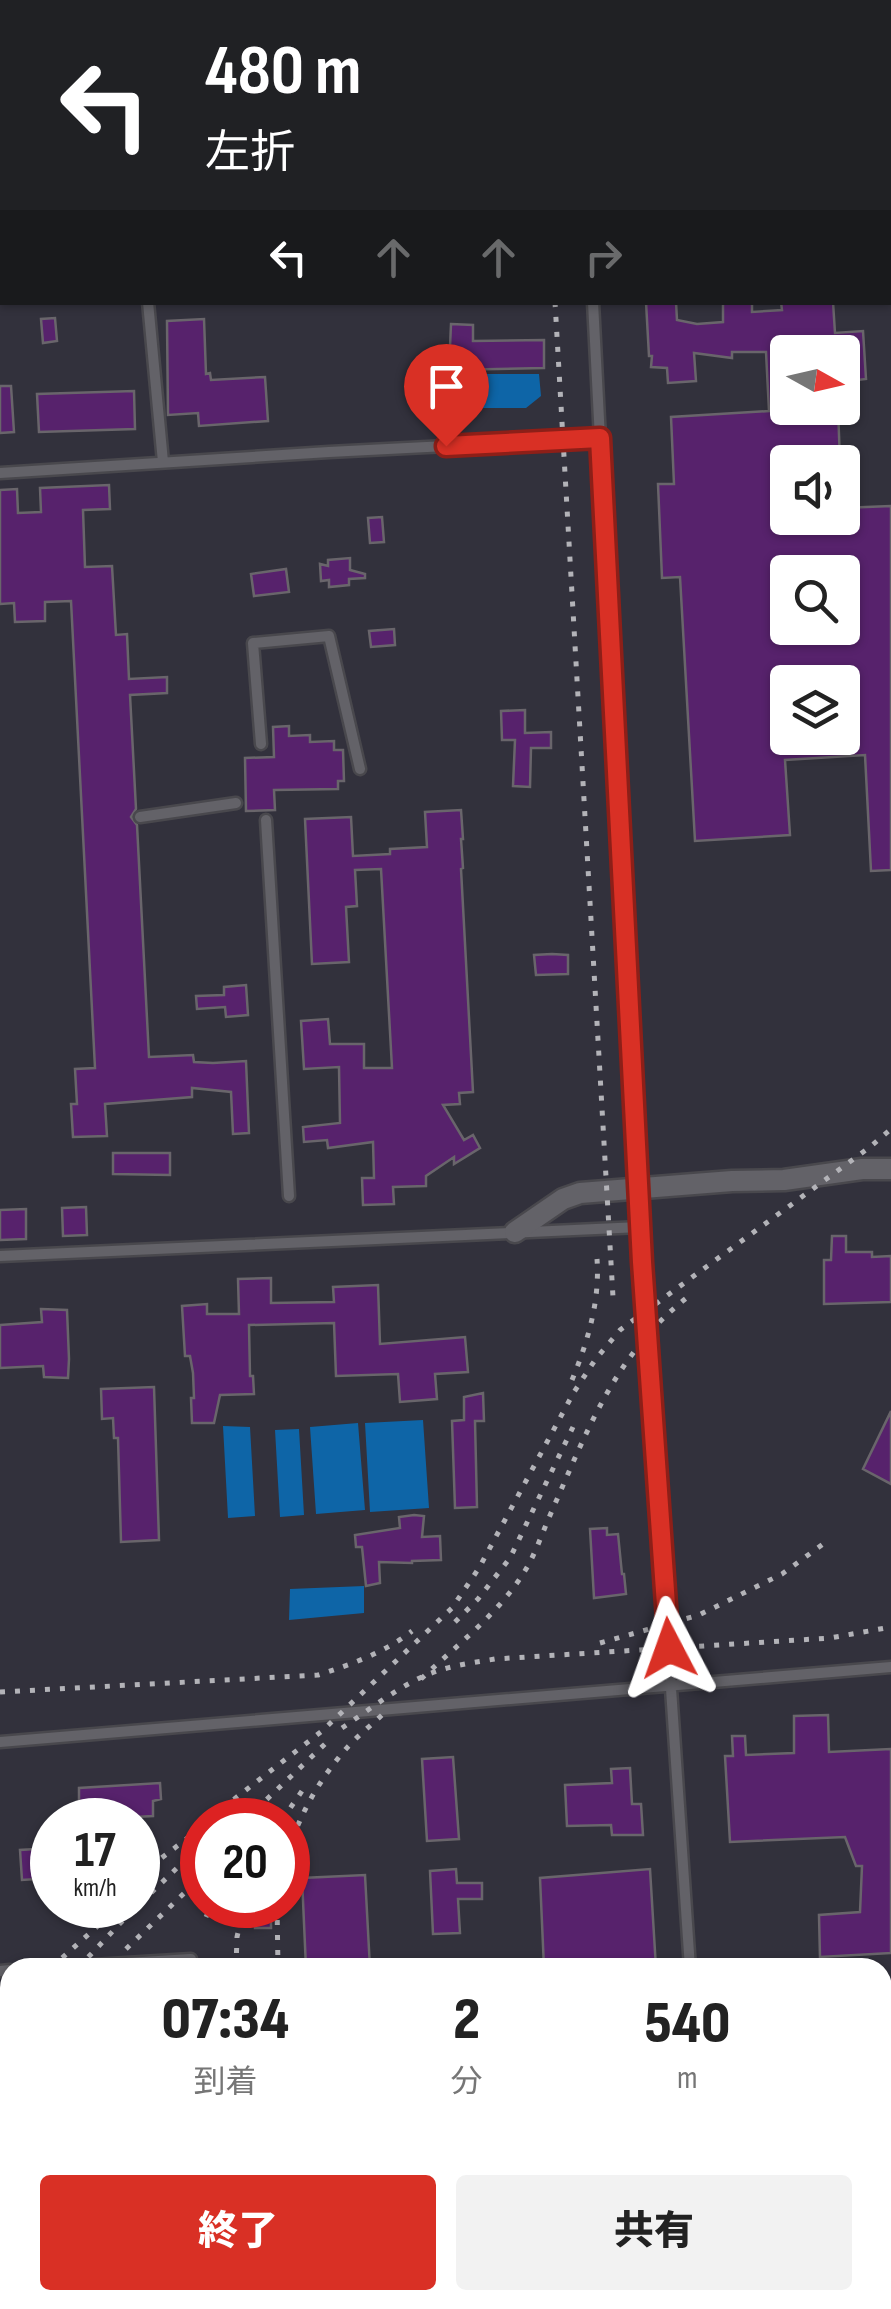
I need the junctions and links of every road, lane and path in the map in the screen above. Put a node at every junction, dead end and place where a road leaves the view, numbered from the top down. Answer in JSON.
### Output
{"nodes":[{"id":1,"x":148,"y":305,"type":"edge"},
{"id":2,"x":593,"y":305,"type":"edge"},
{"id":3,"x":600,"y":438,"type":"junction"},
{"id":4,"x":162,"y":462,"type":"junction"},
{"id":5,"x":0,"y":472,"type":"edge"},
{"id":6,"x":262,"y":744,"type":"dead end"},
{"id":7,"x":360,"y":769,"type":"dead end"},
{"id":8,"x":236,"y":802,"type":"dead end"},
{"id":9,"x":140,"y":816,"type":"dead end"},
{"id":10,"x":266,"y":820,"type":"dead end"},
{"id":11,"x":891,"y":1169,"type":"edge"},
{"id":12,"x":638,"y":1189,"type":"junction"},
{"id":13,"x":289,"y":1196,"type":"dead end"},
{"id":14,"x":640,"y":1227,"type":"junction"},
{"id":15,"x":515,"y":1232,"type":"junction"},
{"id":16,"x":0,"y":1256,"type":"edge"},
{"id":17,"x":891,"y":1667,"type":"edge"},
{"id":18,"x":672,"y":1686,"type":"junction"},
{"id":19,"x":0,"y":1742,"type":"edge"},
{"id":20,"x":689,"y":1958,"type":"edge"}],
"edges":[{"from":1,"to":4,"type":"lane"},
{"from":2,"to":3,"type":"lane"},
{"from":3,"to":4,"type":"lane"},
{"from":3,"to":12,"type":"lane"},
{"from":4,"to":5,"type":"lane"},
{"from":6,"to":7,"type":"lane"},
{"from":8,"to":9,"type":"lane"},
{"from":10,"to":13,"type":"lane"},
{"from":11,"to":12,"type":"street"},
{"from":12,"to":14,"type":"lane"},
{"from":12,"to":15,"type":"street"},
{"from":14,"to":15,"type":"lane"},
{"from":14,"to":18,"type":"lane"},
{"from":15,"to":16,"type":"lane"},
{"from":17,"to":18,"type":"lane"},
{"from":18,"to":19,"type":"lane"},
{"from":18,"to":20,"type":"lane"}]}
